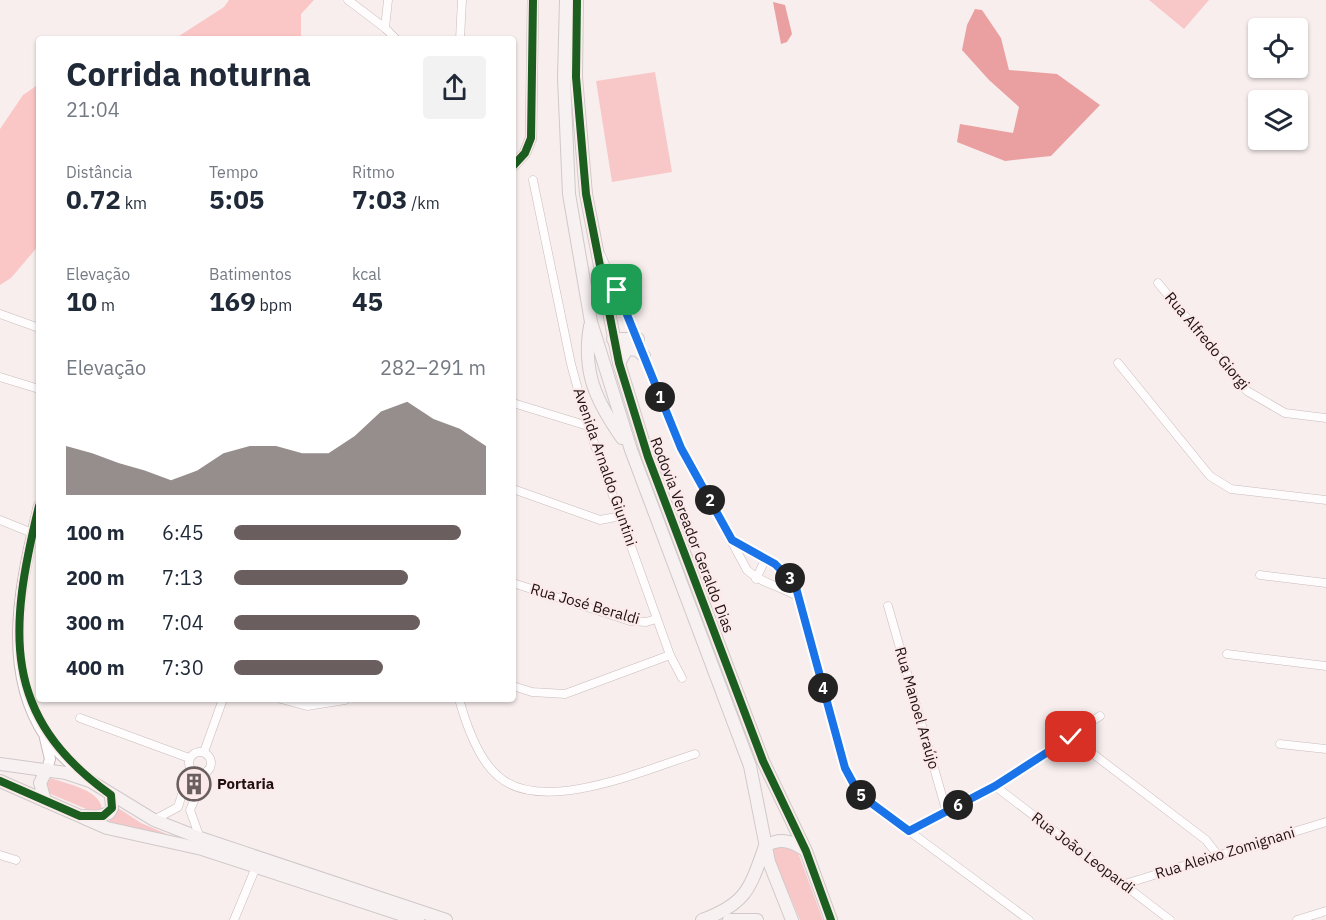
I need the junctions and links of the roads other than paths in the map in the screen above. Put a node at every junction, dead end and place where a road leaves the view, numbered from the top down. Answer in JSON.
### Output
{"nodes":[{"id":1,"x":348,"y":0,"type":"edge"},
{"id":2,"x":388,"y":0,"type":"edge"},
{"id":3,"x":462,"y":0,"type":"edge"},
{"id":4,"x":533,"y":0,"type":"edge"},
{"id":5,"x":568,"y":1,"type":"edge"},
{"id":6,"x":385,"y":28,"type":"junction"},
{"id":7,"x":393,"y":36,"type":"edge"},
{"id":8,"x":460,"y":36,"type":"edge"},
{"id":9,"x":516,"y":164,"type":"edge"},
{"id":10,"x":533,"y":180,"type":"dead end"},
{"id":11,"x":594,"y":243,"type":"junction"},
{"id":12,"x":580,"y":265,"type":"junction"},
{"id":13,"x":603,"y":281,"type":"junction"},
{"id":14,"x":1158,"y":283,"type":"dead end"},
{"id":15,"x":0,"y":314,"type":"edge"},
{"id":16,"x":609,"y":314,"type":"junction"},
{"id":17,"x":589,"y":317,"type":"junction"},
{"id":18,"x":36,"y":327,"type":"edge"},
{"id":19,"x":613,"y":339,"type":"junction"},
{"id":20,"x":638,"y":339,"type":"junction"},
{"id":21,"x":644,"y":356,"type":"junction"},
{"id":22,"x":586,"y":360,"type":"junction"},
{"id":23,"x":619,"y":363,"type":"junction"},
{"id":24,"x":1118,"y":363,"type":"dead end"},
{"id":25,"x":571,"y":364,"type":"junction"},
{"id":26,"x":0,"y":377,"type":"edge"},
{"id":27,"x":584,"y":382,"type":"junction"},
{"id":28,"x":36,"y":388,"type":"edge"},
{"id":29,"x":516,"y":404,"type":"edge"},
{"id":30,"x":1326,"y":418,"type":"edge"},
{"id":31,"x":588,"y":426,"type":"junction"},
{"id":32,"x":631,"y":450,"type":"junction"},
{"id":33,"x":516,"y":490,"type":"edge"},
{"id":34,"x":1326,"y":500,"type":"edge"},
{"id":35,"x":621,"y":516,"type":"junction"},
{"id":36,"x":0,"y":519,"type":"edge"},
{"id":37,"x":36,"y":520,"type":"edge"},
{"id":38,"x":33,"y":533,"type":"junction"},
{"id":39,"x":732,"y":540,"type":"junction"},
{"id":40,"x":765,"y":560,"type":"junction"},
{"id":41,"x":1260,"y":575,"type":"dead end"},
{"id":42,"x":756,"y":579,"type":"junction"},
{"id":43,"x":1326,"y":583,"type":"edge"},
{"id":44,"x":516,"y":584,"type":"edge"},
{"id":45,"x":798,"y":597,"type":"junction"},
{"id":46,"x":888,"y":606,"type":"dead end"},
{"id":47,"x":656,"y":619,"type":"junction"},
{"id":48,"x":1227,"y":654,"type":"dead end"},
{"id":49,"x":670,"y":656,"type":"junction"},
{"id":50,"x":1326,"y":666,"type":"edge"},
{"id":51,"x":682,"y":678,"type":"dead end"},
{"id":52,"x":516,"y":687,"type":"edge"},
{"id":53,"x":222,"y":702,"type":"edge"},
{"id":54,"x":292,"y":702,"type":"edge"},
{"id":55,"x":332,"y":702,"type":"edge"},
{"id":56,"x":460,"y":702,"type":"edge"},
{"id":57,"x":1100,"y":716,"type":"dead end"},
{"id":58,"x":80,"y":718,"type":"dead end"},
{"id":59,"x":45,"y":737,"type":"junction"},
{"id":60,"x":1071,"y":737,"type":"junction"},
{"id":61,"x":1280,"y":744,"type":"dead end"},
{"id":62,"x":1326,"y":749,"type":"edge"},
{"id":63,"x":204,"y":752,"type":"junction"},
{"id":64,"x":696,"y":754,"type":"dead end"},
{"id":65,"x":189,"y":758,"type":"junction"},
{"id":66,"x":0,"y":764,"type":"edge"},
{"id":67,"x":47,"y":769,"type":"junction"},
{"id":68,"x":190,"y":770,"type":"junction"},
{"id":69,"x":207,"y":771,"type":"junction"},
{"id":70,"x":0,"y":781,"type":"edge"},
{"id":71,"x":90,"y":782,"type":"junction"},
{"id":72,"x":995,"y":786,"type":"junction"},
{"id":73,"x":111,"y":795,"type":"junction"},
{"id":74,"x":45,"y":801,"type":"junction"},
{"id":75,"x":178,"y":807,"type":"junction"},
{"id":76,"x":190,"y":810,"type":"junction"},
{"id":77,"x":946,"y":810,"type":"junction"},
{"id":78,"x":80,"y":816,"type":"junction"},
{"id":79,"x":154,"y":820,"type":"junction"},
{"id":80,"x":1326,"y":822,"type":"edge"},
{"id":81,"x":909,"y":831,"type":"junction"},
{"id":82,"x":200,"y":838,"type":"junction"},
{"id":83,"x":765,"y":846,"type":"junction"},
{"id":84,"x":806,"y":851,"type":"junction"},
{"id":85,"x":1216,"y":854,"type":"junction"},
{"id":86,"x":0,"y":855,"type":"edge"},
{"id":87,"x":16,"y":860,"type":"dead end"},
{"id":88,"x":256,"y":867,"type":"junction"},
{"id":89,"x":1125,"y":885,"type":"junction"},
{"id":90,"x":1326,"y":911,"type":"edge"},
{"id":91,"x":234,"y":920,"type":"edge"},
{"id":92,"x":418,"y":920,"type":"edge"},
{"id":93,"x":446,"y":920,"type":"edge"},
{"id":94,"x":702,"y":920,"type":"edge"},
{"id":95,"x":729,"y":920,"type":"edge"},
{"id":96,"x":757,"y":920,"type":"edge"},
{"id":97,"x":792,"y":920,"type":"edge"},
{"id":98,"x":831,"y":920,"type":"edge"},
{"id":99,"x":1029,"y":920,"type":"edge"},
{"id":100,"x":1170,"y":920,"type":"edge"},
{"id":101,"x":1297,"y":920,"type":"edge"}],
"edges":[{"from":1,"to":6,"type":"street"},
{"from":2,"to":6,"type":"street"},
{"from":3,"to":8,"type":"street"},
{"from":4,"to":9,"type":"street"},
{"from":5,"to":11,"type":"main road","name":"Rodovia Vereador Geraldo Dias"},
{"from":5,"to":12,"type":"main road","name":"Rodovia Vereador Geraldo Dias"},
{"from":6,"to":7,"type":"street"},
{"from":10,"to":25,"type":"street","name":"Avenida Arnaldo Giuntini"},
{"from":11,"to":13,"type":"main road","name":"Rodovia Vereador Geraldo Dias"},
{"from":11,"to":20,"type":"street"},
{"from":12,"to":13,"type":"main road"},
{"from":12,"to":17,"type":"main road","name":"Rodovia Vereador Geraldo Dias"},
{"from":13,"to":16,"type":"main road","name":"Rodovia Vereador Geraldo Dias"},
{"from":14,"to":30,"type":"street","name":"Rua Alfredo Giorgi"},
{"from":15,"to":18,"type":"street"},
{"from":16,"to":17,"type":"main road"},
{"from":16,"to":19,"type":"main road","name":"Rodovia Vereador Geraldo Dias"},
{"from":17,"to":22,"type":"main road"},
{"from":17,"to":32,"type":"main road","name":"Rodovia Vereador Geraldo Dias"},
{"from":19,"to":20,"type":"main road"},
{"from":19,"to":23,"type":"main road","name":"Rodovia Vereador Geraldo Dias"},
{"from":20,"to":21,"type":"street"},
{"from":21,"to":23,"type":"main road"},
{"from":21,"to":39,"type":"street"},
{"from":22,"to":25,"type":"street"},
{"from":22,"to":27,"type":"main road"},
{"from":23,"to":84,"type":"main road","name":"Rodovia Vereador Geraldo Dias"},
{"from":24,"to":34,"type":"street"},
{"from":25,"to":27,"type":"street","name":"Avenida Arnaldo Giuntini"},
{"from":26,"to":28,"type":"street"},
{"from":27,"to":31,"type":"street","name":"Avenida Arnaldo Giuntini"},
{"from":27,"to":32,"type":"main road"},
{"from":29,"to":31,"type":"street"},
{"from":31,"to":35,"type":"street","name":"Avenida Arnaldo Giuntini"},
{"from":32,"to":83,"type":"main road","name":"Rodovia Vereador Geraldo Dias"},
{"from":33,"to":35,"type":"street"},
{"from":35,"to":47,"type":"street","name":"Avenida Arnaldo Giuntini"},
{"from":36,"to":38,"type":"street"},
{"from":37,"to":38,"type":"street"},
{"from":38,"to":59,"type":"street"},
{"from":39,"to":40,"type":"street"},
{"from":39,"to":42,"type":"street"},
{"from":40,"to":42,"type":"street"},
{"from":40,"to":45,"type":"street"},
{"from":41,"to":43,"type":"street"},
{"from":42,"to":45,"type":"street"},
{"from":44,"to":47,"type":"street","name":"Rua José Beraldi"},
{"from":45,"to":81,"type":"street"},
{"from":46,"to":77,"type":"street","name":"Rua Manoel Araújo"},
{"from":47,"to":49,"type":"street","name":"Avenida Arnaldo Giuntini"},
{"from":48,"to":50,"type":"street"},
{"from":49,"to":51,"type":"street","name":"Avenida Arnaldo Giuntini"},
{"from":49,"to":52,"type":"street"},
{"from":53,"to":63,"type":"street"},
{"from":54,"to":55,"type":"street"},
{"from":56,"to":64,"type":"street"},
{"from":57,"to":60,"type":"street"},
{"from":58,"to":65,"type":"street"},
{"from":59,"to":67,"type":"street"},
{"from":59,"to":71,"type":"street"},
{"from":60,"to":72,"type":"street"},
{"from":60,"to":85,"type":"street"},
{"from":61,"to":62,"type":"street"},
{"from":63,"to":65,"type":"street"},
{"from":63,"to":69,"type":"street"},
{"from":65,"to":68,"type":"street"},
{"from":66,"to":67,"type":"main road"},
{"from":67,"to":71,"type":"main road"},
{"from":67,"to":74,"type":"main road"},
{"from":68,"to":69,"type":"street"},
{"from":68,"to":75,"type":"street"},
{"from":69,"to":76,"type":"street"},
{"from":70,"to":74,"type":"main road"},
{"from":71,"to":73,"type":"main road"},
{"from":72,"to":77,"type":"street"},
{"from":72,"to":89,"type":"street","name":"Rua João Leopardi"},
{"from":73,"to":78,"type":"main road"},
{"from":73,"to":79,"type":"main road"},
{"from":74,"to":78,"type":"main road"},
{"from":75,"to":76,"type":"street"},
{"from":75,"to":79,"type":"street"},
{"from":76,"to":82,"type":"street"},
{"from":77,"to":81,"type":"street"},
{"from":78,"to":88,"type":"main road"},
{"from":79,"to":82,"type":"main road"},
{"from":80,"to":85,"type":"street","name":"Rua Aleixo Zomignani"},
{"from":81,"to":99,"type":"street"},
{"from":82,"to":93,"type":"main road"},
{"from":83,"to":84,"type":"main road"},
{"from":83,"to":94,"type":"main road"},
{"from":83,"to":97,"type":"main road","name":"Rodovia Vereador Geraldo Dias"},
{"from":84,"to":98,"type":"main road","name":"Rodovia Vereador Geraldo Dias"},
{"from":85,"to":89,"type":"street","name":"Rua Aleixo Zomignani"},
{"from":86,"to":87,"type":"street"},
{"from":88,"to":91,"type":"street"},
{"from":88,"to":92,"type":"main road"},
{"from":89,"to":100,"type":"street","name":"Rua João Leopardi"},
{"from":90,"to":101,"type":"street"},
{"from":95,"to":96,"type":"main road"}]}
